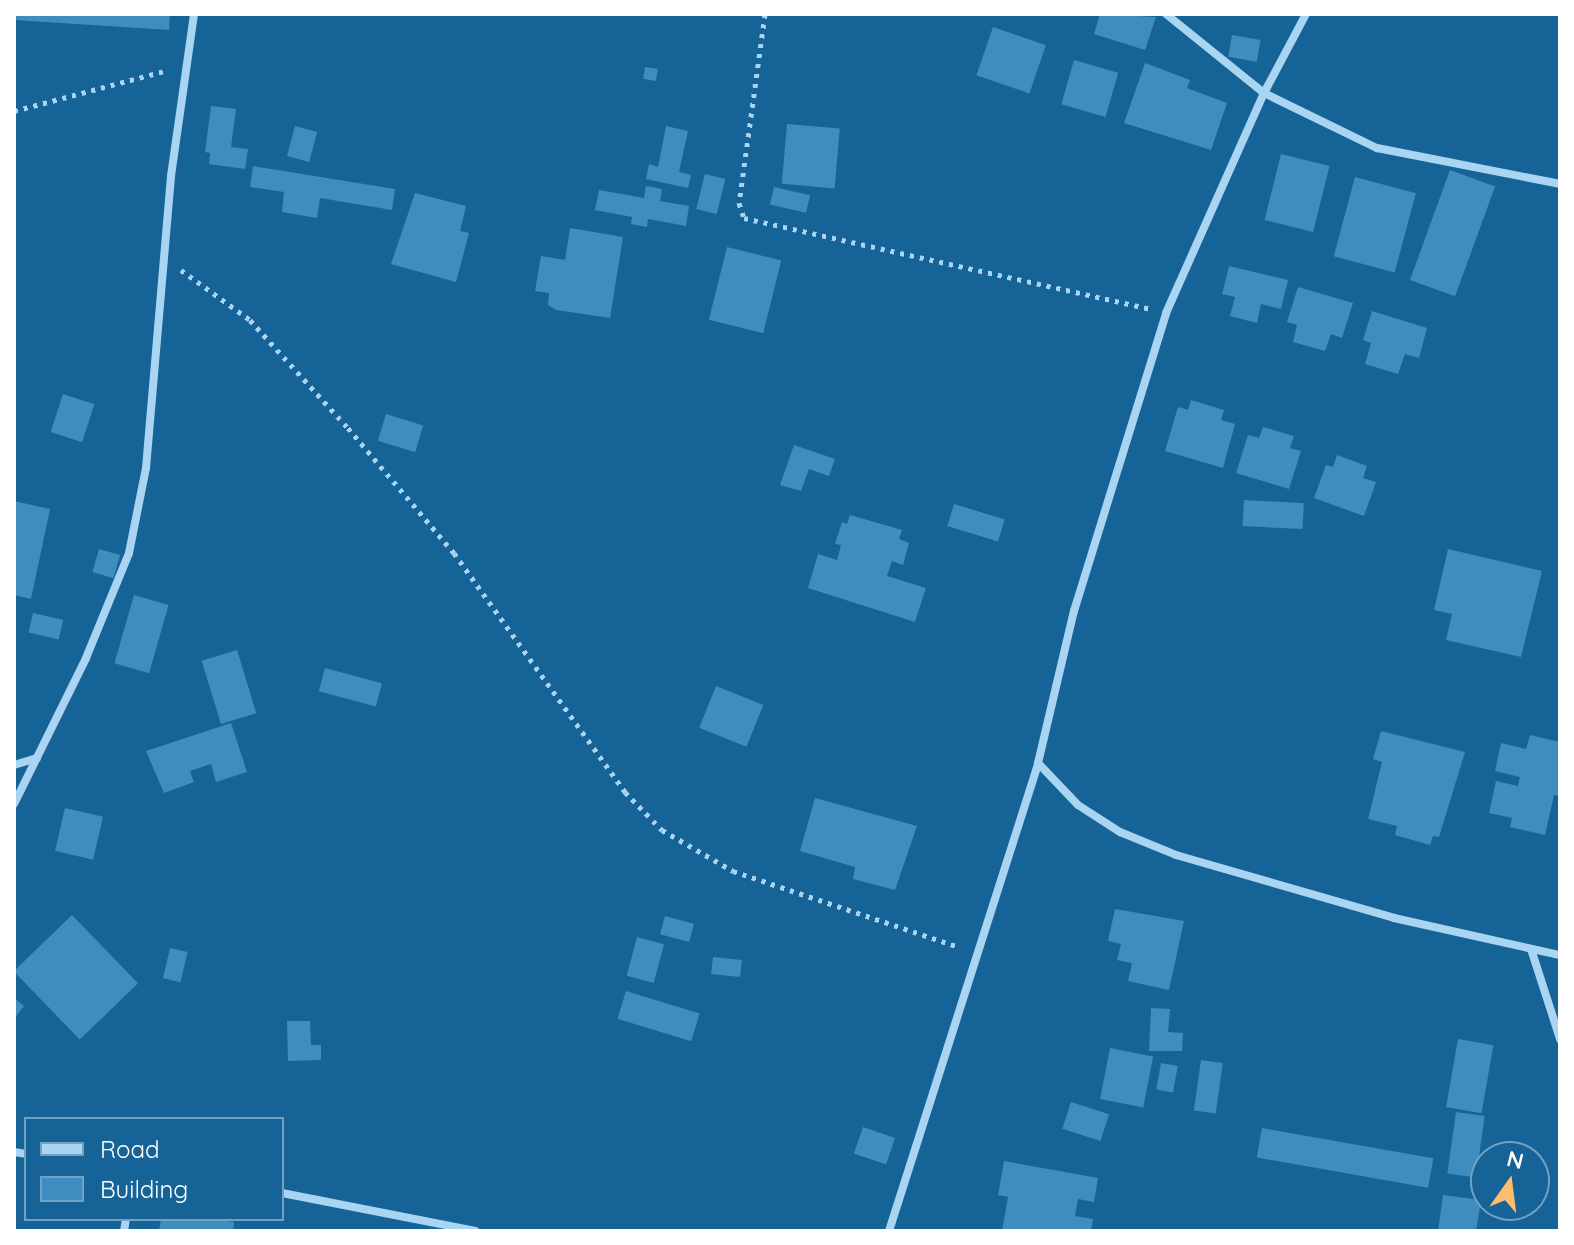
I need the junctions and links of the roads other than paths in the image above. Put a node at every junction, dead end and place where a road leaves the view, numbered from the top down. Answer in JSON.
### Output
{"nodes":[{"id":1,"x":194,"y":14,"type":"edge"},
{"id":2,"x":1166,"y":14,"type":"edge"},
{"id":3,"x":1306,"y":14,"type":"edge"},
{"id":4,"x":1264,"y":93,"type":"junction"},
{"id":5,"x":1560,"y":184,"type":"edge"},
{"id":6,"x":37,"y":758,"type":"junction"},
{"id":7,"x":1038,"y":763,"type":"junction"},
{"id":8,"x":14,"y":765,"type":"edge"},
{"id":9,"x":14,"y":804,"type":"edge"},
{"id":10,"x":1531,"y":949,"type":"junction"},
{"id":11,"x":1560,"y":955,"type":"edge"},
{"id":12,"x":1560,"y":1039,"type":"edge"},
{"id":13,"x":284,"y":1193,"type":"edge"},
{"id":14,"x":475,"y":1231,"type":"edge"},
{"id":15,"x":889,"y":1231,"type":"edge"}],
"edges":[{"from":1,"to":6,"type":"street"},
{"from":2,"to":4,"type":"street"},
{"from":3,"to":4,"type":"street"},
{"from":4,"to":5,"type":"street"},
{"from":4,"to":7,"type":"street"},
{"from":6,"to":8,"type":"street"},
{"from":6,"to":9,"type":"street"},
{"from":7,"to":10,"type":"street"},
{"from":7,"to":15,"type":"street"},
{"from":10,"to":11,"type":"street"},
{"from":10,"to":12,"type":"street"},
{"from":13,"to":14,"type":"street"}]}
